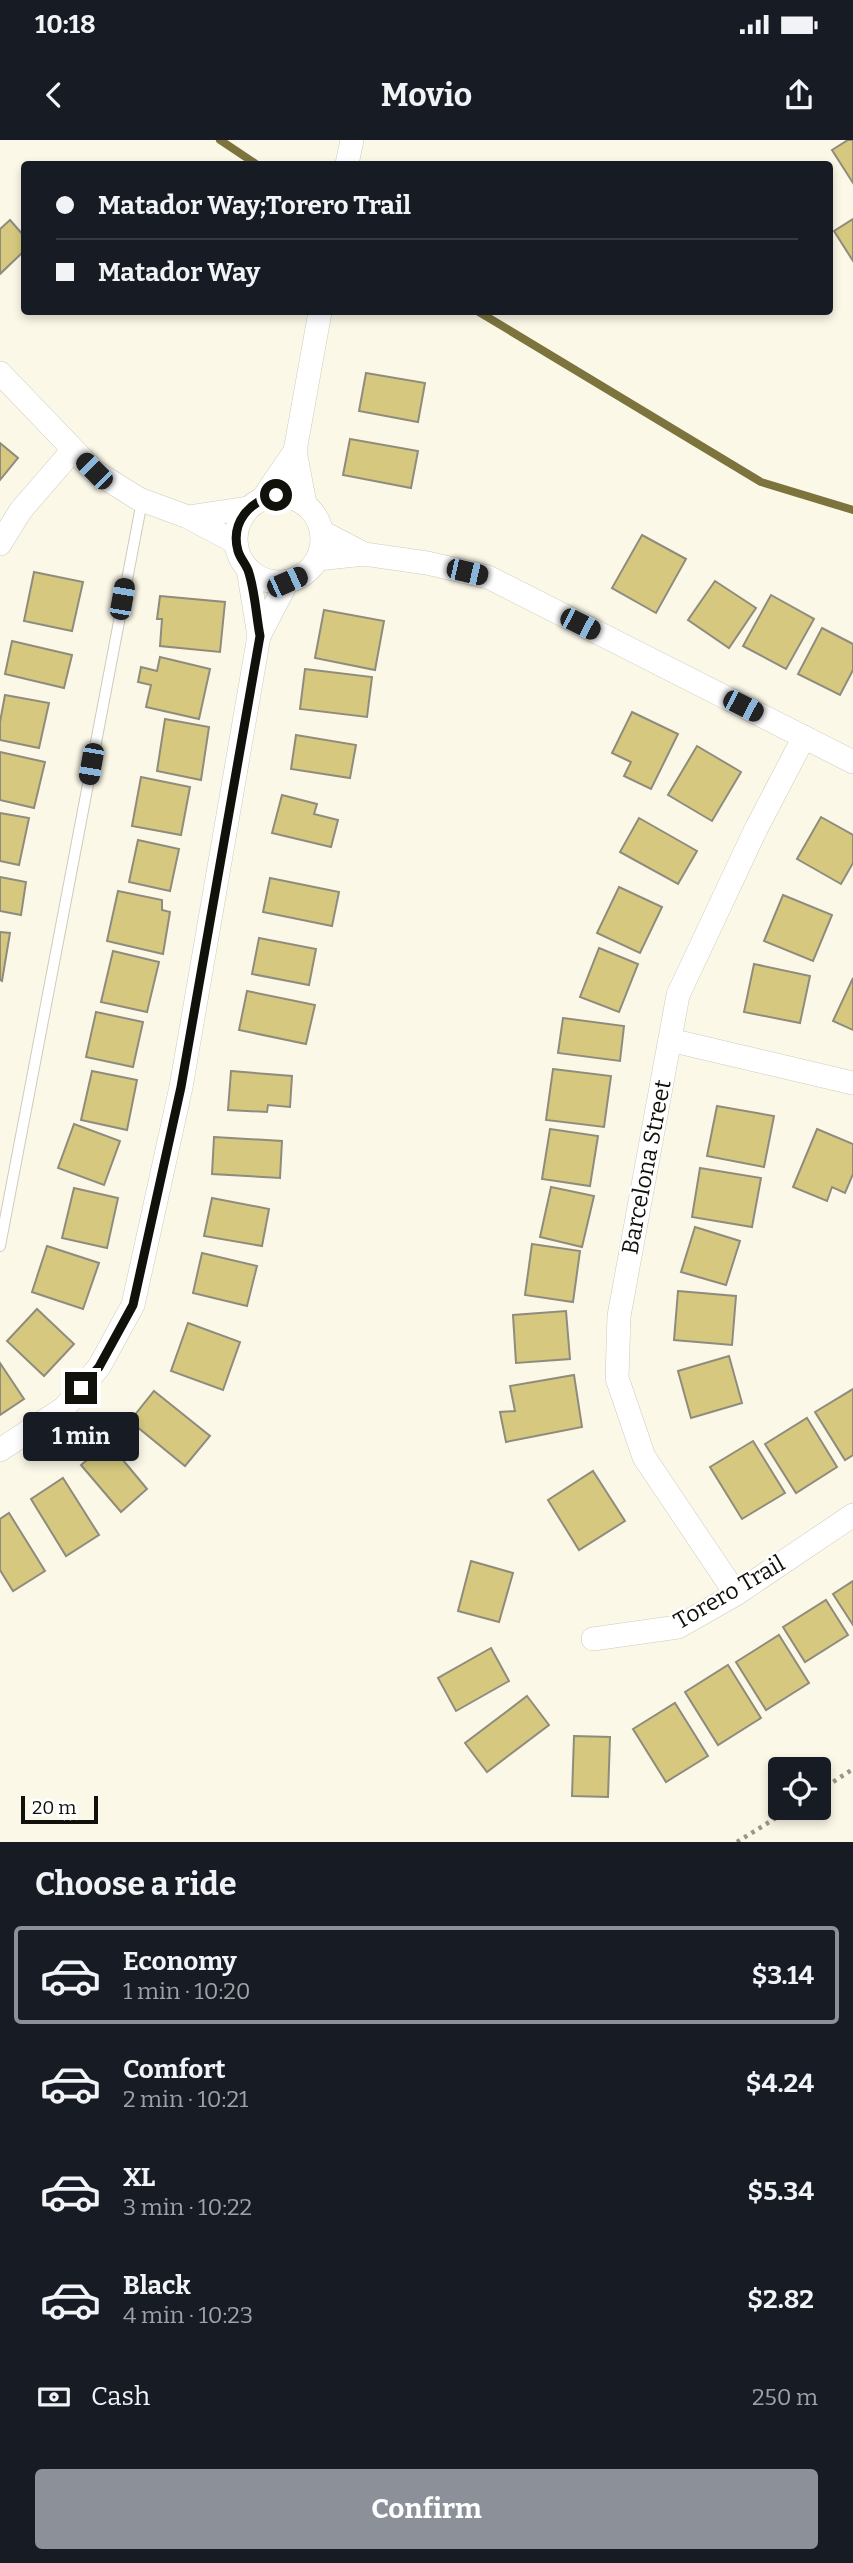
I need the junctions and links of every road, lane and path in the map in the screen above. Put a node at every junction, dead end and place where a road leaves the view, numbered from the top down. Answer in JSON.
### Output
{"nodes":[{"id":1,"x":352,"y":140,"type":"edge"},
{"id":2,"x":348,"y":161,"type":"edge"},
{"id":3,"x":319,"y":315,"type":"edge"},
{"id":4,"x":0,"y":373,"type":"edge"},
{"id":5,"x":73,"y":450,"type":"junction"},
{"id":6,"x":295,"y":451,"type":"junction"},
{"id":7,"x":142,"y":501,"type":"junction"},
{"id":8,"x":256,"y":503,"type":"junction"},
{"id":9,"x":305,"y":505,"type":"junction"},
{"id":10,"x":188,"y":517,"type":"junction"},
{"id":11,"x":322,"y":532,"type":"junction"},
{"id":12,"x":235,"y":542,"type":"junction"},
{"id":13,"x":0,"y":544,"type":"edge"},
{"id":14,"x":364,"y":554,"type":"junction"},
{"id":15,"x":318,"y":559,"type":"junction"},
{"id":16,"x":248,"y":569,"type":"junction"},
{"id":17,"x":287,"y":582,"type":"junction"},
{"id":18,"x":260,"y":636,"type":"junction"},
{"id":19,"x":804,"y":737,"type":"junction"},
{"id":20,"x":853,"y":762,"type":"edge"},
{"id":21,"x":670,"y":1040,"type":"junction"},
{"id":22,"x":853,"y":1083,"type":"edge"},
{"id":23,"x":0,"y":1246,"type":"edge"},
{"id":24,"x":0,"y":1450,"type":"edge"},
{"id":25,"x":853,"y":1515,"type":"edge"},
{"id":26,"x":736,"y":1594,"type":"junction"},
{"id":27,"x":593,"y":1639,"type":"dead end"},
{"id":28,"x":853,"y":1769,"type":"edge"},
{"id":29,"x":831,"y":1783,"type":"edge"},
{"id":30,"x":773,"y":1820,"type":"edge"},
{"id":31,"x":737,"y":1842,"type":"edge"}],
"edges":[{"from":1,"to":2,"type":"street"},
{"from":3,"to":6,"type":"street"},
{"from":4,"to":5,"type":"street"},
{"from":5,"to":7,"type":"street"},
{"from":5,"to":13,"type":"street"},
{"from":6,"to":8,"type":"street"},
{"from":6,"to":9,"type":"street"},
{"from":7,"to":10,"type":"street"},
{"from":7,"to":23,"type":"lane"},
{"from":8,"to":9,"type":"street"},
{"from":8,"to":10,"type":"street"},
{"from":8,"to":12,"type":"street"},
{"from":9,"to":11,"type":"street"},
{"from":10,"to":12,"type":"street"},
{"from":11,"to":14,"type":"street"},
{"from":11,"to":15,"type":"street"},
{"from":12,"to":16,"type":"street"},
{"from":14,"to":15,"type":"street"},
{"from":14,"to":19,"type":"street"},
{"from":15,"to":17,"type":"street"},
{"from":16,"to":17,"type":"street"},
{"from":16,"to":18,"type":"street"},
{"from":17,"to":18,"type":"street"},
{"from":18,"to":24,"type":"street"},
{"from":19,"to":20,"type":"street"},
{"from":19,"to":21,"type":"street","name":"Barcelona Street"},
{"from":21,"to":22,"type":"street"},
{"from":21,"to":26,"type":"street","name":"Barcelona Street"},
{"from":25,"to":26,"type":"street","name":"Torero Trail"},
{"from":26,"to":27,"type":"street","name":"Torero Trail"},
{"from":28,"to":29,"type":"path"},
{"from":30,"to":31,"type":"path"}]}
